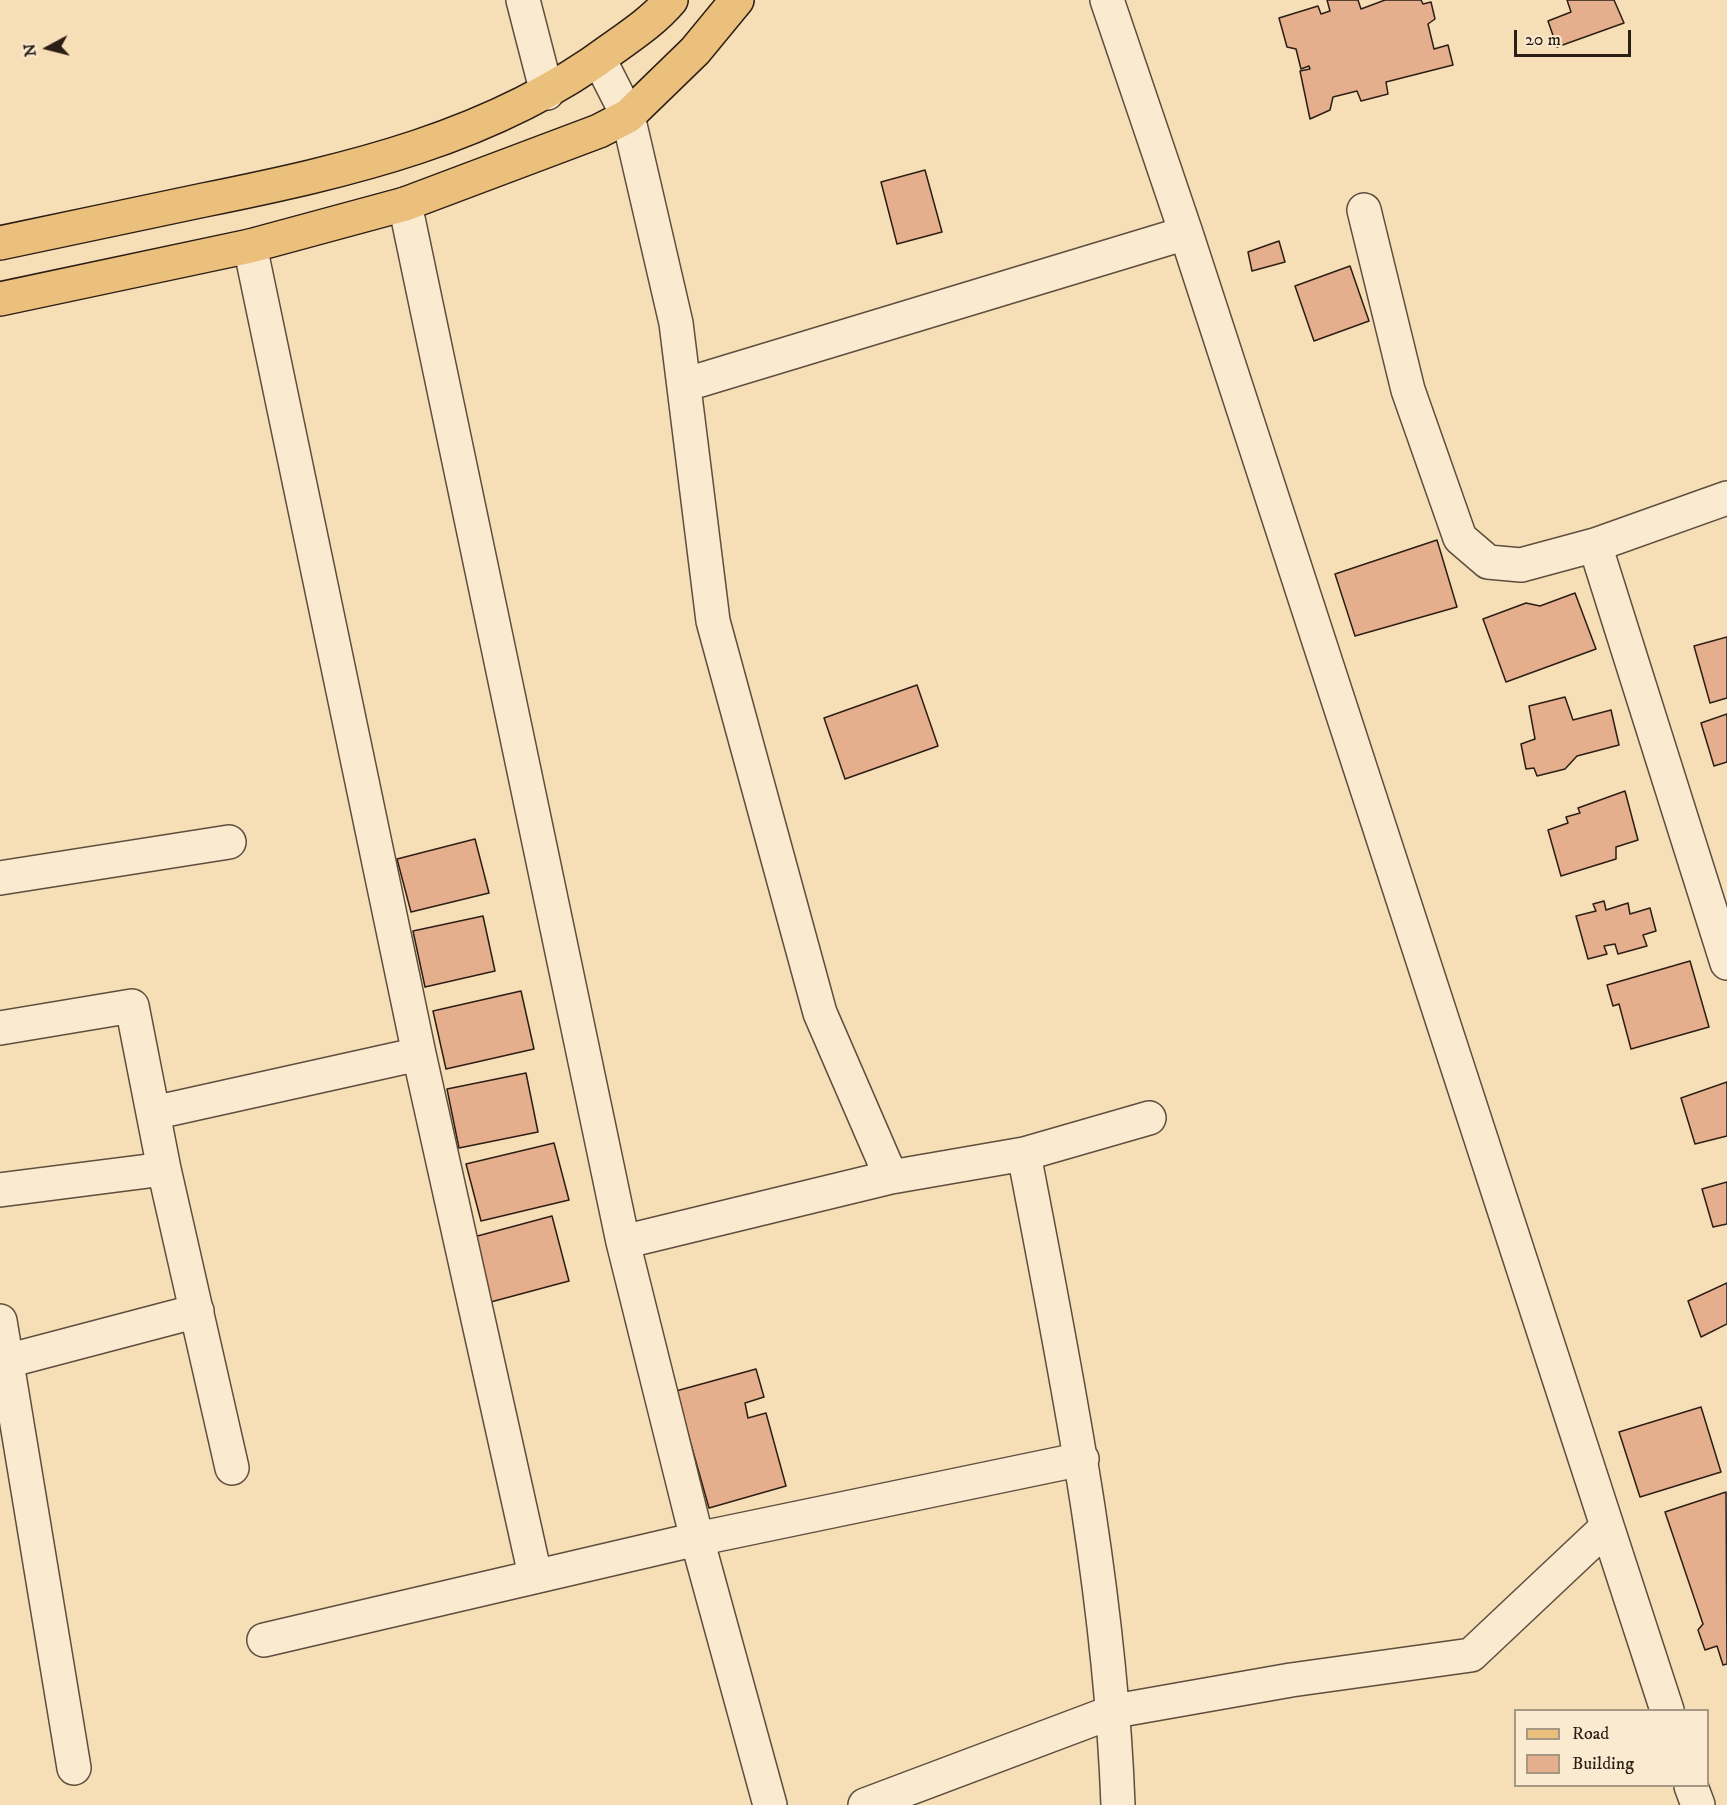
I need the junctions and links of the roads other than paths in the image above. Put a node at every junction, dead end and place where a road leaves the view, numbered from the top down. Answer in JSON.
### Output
{"nodes":[{"id":1,"x":523,"y":0,"type":"edge"},
{"id":2,"x":671,"y":0,"type":"edge"},
{"id":3,"x":736,"y":0,"type":"edge"},
{"id":4,"x":1107,"y":0,"type":"edge"},
{"id":5,"x":598,"y":59,"type":"junction"},
{"id":6,"x":547,"y":93,"type":"junction"},
{"id":7,"x":628,"y":116,"type":"junction"},
{"id":8,"x":405,"y":204,"type":"junction"},
{"id":9,"x":1364,"y":210,"type":"dead end"},
{"id":10,"x":1186,"y":233,"type":"junction"},
{"id":11,"x":0,"y":243,"type":"edge"},
{"id":12,"x":250,"y":246,"type":"junction"},
{"id":13,"x":0,"y":299,"type":"edge"},
{"id":14,"x":684,"y":385,"type":"junction"},
{"id":15,"x":1727,"y":498,"type":"edge"},
{"id":16,"x":1595,"y":545,"type":"junction"},
{"id":17,"x":229,"y":842,"type":"dead end"},
{"id":18,"x":0,"y":878,"type":"edge"},
{"id":19,"x":1727,"y":963,"type":"edge"},
{"id":20,"x":0,"y":1028,"type":"edge"},
{"id":21,"x":419,"y":1054,"type":"junction"},
{"id":22,"x":153,"y":1113,"type":"junction"},
{"id":23,"x":1149,"y":1118,"type":"dead end"},
{"id":24,"x":1024,"y":1154,"type":"junction"},
{"id":25,"x":164,"y":1169,"type":"junction"},
{"id":26,"x":891,"y":1177,"type":"junction"},
{"id":27,"x":0,"y":1190,"type":"edge"},
{"id":28,"x":623,"y":1242,"type":"junction"},
{"id":29,"x":197,"y":1311,"type":"junction"},
{"id":30,"x":0,"y":1321,"type":"edge"},
{"id":31,"x":7,"y":1361,"type":"junction"},
{"id":32,"x":1082,"y":1460,"type":"junction"},
{"id":33,"x":232,"y":1468,"type":"dead end"},
{"id":34,"x":1607,"y":1527,"type":"junction"},
{"id":35,"x":697,"y":1539,"type":"junction"},
{"id":36,"x":535,"y":1575,"type":"junction"},
{"id":37,"x":264,"y":1640,"type":"dead end"},
{"id":38,"x":1667,"y":1709,"type":"edge"},
{"id":39,"x":1115,"y":1711,"type":"junction"},
{"id":40,"x":74,"y":1768,"type":"dead end"},
{"id":41,"x":1692,"y":1787,"type":"edge"},
{"id":42,"x":770,"y":1805,"type":"edge"},
{"id":43,"x":865,"y":1805,"type":"edge"},
{"id":44,"x":1118,"y":1805,"type":"edge"},
{"id":45,"x":1698,"y":1805,"type":"edge"}],
"edges":[{"from":1,"to":6,"type":"street"},
{"from":2,"to":5,"type":"main road"},
{"from":3,"to":7,"type":"main road"},
{"from":4,"to":10,"type":"street"},
{"from":5,"to":6,"type":"main road"},
{"from":5,"to":7,"type":"street"},
{"from":6,"to":11,"type":"main road"},
{"from":7,"to":8,"type":"main road"},
{"from":7,"to":14,"type":"street"},
{"from":8,"to":12,"type":"main road"},
{"from":8,"to":28,"type":"street"},
{"from":9,"to":16,"type":"street"},
{"from":10,"to":14,"type":"street"},
{"from":10,"to":34,"type":"street"},
{"from":12,"to":13,"type":"main road"},
{"from":12,"to":21,"type":"street"},
{"from":14,"to":26,"type":"street"},
{"from":15,"to":16,"type":"street"},
{"from":16,"to":19,"type":"street"},
{"from":17,"to":18,"type":"street"},
{"from":20,"to":22,"type":"street"},
{"from":21,"to":22,"type":"street"},
{"from":21,"to":36,"type":"street"},
{"from":22,"to":25,"type":"street"},
{"from":23,"to":24,"type":"street"},
{"from":24,"to":26,"type":"street"},
{"from":24,"to":32,"type":"street"},
{"from":25,"to":27,"type":"street"},
{"from":25,"to":29,"type":"street"},
{"from":26,"to":28,"type":"street"},
{"from":28,"to":35,"type":"street"},
{"from":29,"to":31,"type":"street"},
{"from":29,"to":33,"type":"street"},
{"from":30,"to":31,"type":"street"},
{"from":31,"to":40,"type":"street"},
{"from":32,"to":35,"type":"street"},
{"from":32,"to":39,"type":"street"},
{"from":34,"to":38,"type":"street"},
{"from":34,"to":39,"type":"street"},
{"from":35,"to":36,"type":"street"},
{"from":35,"to":42,"type":"street"},
{"from":36,"to":37,"type":"street"},
{"from":39,"to":43,"type":"street"},
{"from":39,"to":44,"type":"street"},
{"from":41,"to":45,"type":"street"}]}
